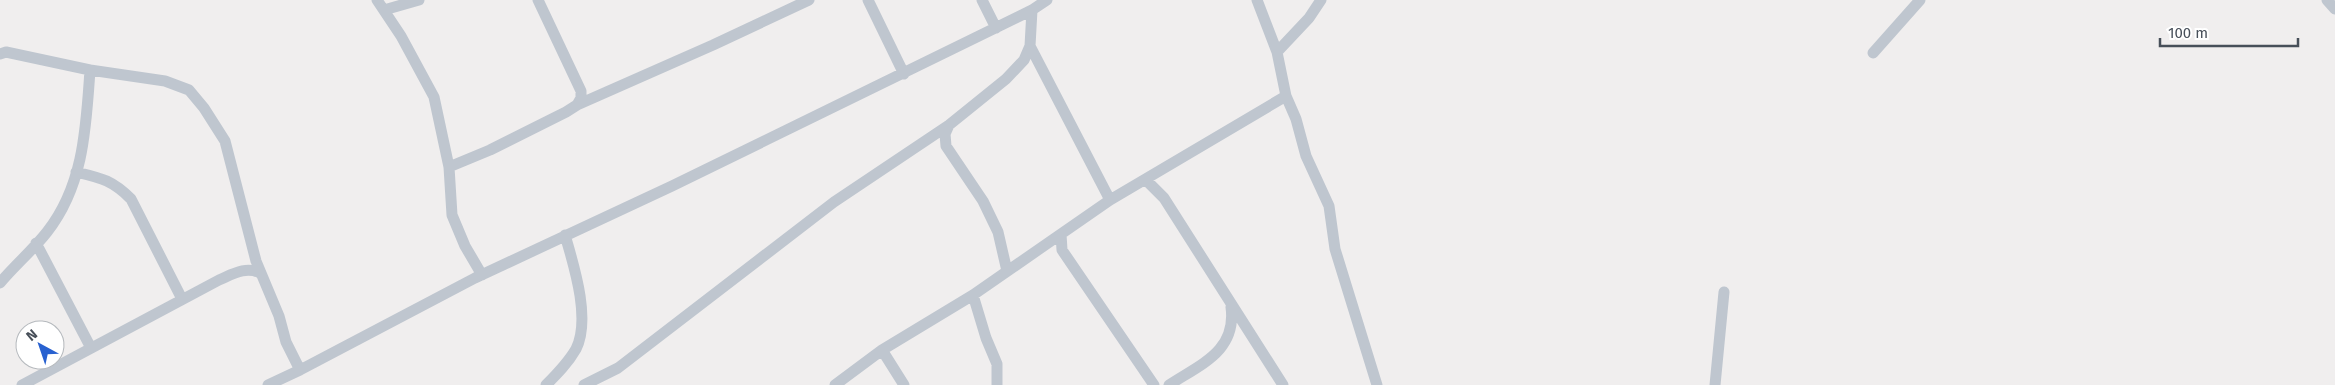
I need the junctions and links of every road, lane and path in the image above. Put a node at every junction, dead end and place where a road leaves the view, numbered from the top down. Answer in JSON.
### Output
{"nodes":[{"id":1,"x":377,"y":0,"type":"edge"},
{"id":2,"x":419,"y":0,"type":"edge"},
{"id":3,"x":538,"y":0,"type":"edge"},
{"id":4,"x":809,"y":0,"type":"edge"},
{"id":5,"x":868,"y":0,"type":"edge"},
{"id":6,"x":982,"y":0,"type":"edge"},
{"id":7,"x":1047,"y":0,"type":"edge"},
{"id":8,"x":1257,"y":0,"type":"edge"},
{"id":9,"x":1321,"y":0,"type":"edge"},
{"id":10,"x":1920,"y":0,"type":"edge"},
{"id":11,"x":2327,"y":0,"type":"edge"},
{"id":12,"x":2335,"y":9,"type":"edge"},
{"id":13,"x":384,"y":10,"type":"junction"},
{"id":14,"x":1032,"y":10,"type":"junction"},
{"id":15,"x":996,"y":28,"type":"junction"},
{"id":16,"x":1030,"y":46,"type":"junction"},
{"id":17,"x":2,"y":51,"type":"edge"},
{"id":18,"x":1277,"y":52,"type":"junction"},
{"id":19,"x":1873,"y":53,"type":"dead end"},
{"id":20,"x":90,"y":70,"type":"junction"},
{"id":21,"x":904,"y":74,"type":"junction"},
{"id":22,"x":1286,"y":96,"type":"junction"},
{"id":23,"x":577,"y":105,"type":"junction"},
{"id":24,"x":949,"y":125,"type":"junction"},
{"id":25,"x":449,"y":167,"type":"junction"},
{"id":26,"x":76,"y":172,"type":"junction"},
{"id":27,"x":1146,"y":180,"type":"junction"},
{"id":28,"x":1110,"y":200,"type":"junction"},
{"id":29,"x":1061,"y":234,"type":"junction"},
{"id":30,"x":565,"y":235,"type":"junction"},
{"id":31,"x":36,"y":243,"type":"junction"},
{"id":32,"x":1047,"y":244,"type":"junction"},
{"id":33,"x":253,"y":248,"type":"junction"},
{"id":34,"x":1062,"y":250,"type":"junction"},
{"id":35,"x":1004,"y":252,"type":"junction"},
{"id":36,"x":1028,"y":257,"type":"junction"},
{"id":37,"x":1007,"y":271,"type":"junction"},
{"id":38,"x":237,"y":272,"type":"junction"},
{"id":39,"x":260,"y":273,"type":"junction"},
{"id":40,"x":482,"y":275,"type":"junction"},
{"id":41,"x":0,"y":283,"type":"edge"},
{"id":42,"x":1724,"y":292,"type":"dead end"},
{"id":43,"x":973,"y":294,"type":"junction"},
{"id":44,"x":182,"y":299,"type":"junction"},
{"id":45,"x":1230,"y":303,"type":"junction"},
{"id":46,"x":91,"y":348,"type":"junction"},
{"id":47,"x":882,"y":350,"type":"junction"},
{"id":48,"x":300,"y":370,"type":"junction"},
{"id":49,"x":994,"y":382,"type":"edge"},
{"id":50,"x":22,"y":385,"type":"edge"},
{"id":51,"x":268,"y":385,"type":"edge"},
{"id":52,"x":546,"y":385,"type":"edge"},
{"id":53,"x":584,"y":385,"type":"edge"},
{"id":54,"x":834,"y":385,"type":"edge"},
{"id":55,"x":904,"y":385,"type":"edge"},
{"id":56,"x":1154,"y":385,"type":"edge"},
{"id":57,"x":1169,"y":385,"type":"edge"},
{"id":58,"x":1283,"y":385,"type":"edge"},
{"id":59,"x":1377,"y":385,"type":"edge"},
{"id":60,"x":1715,"y":385,"type":"edge"}],
"edges":[{"from":1,"to":13,"type":"street"},
{"from":2,"to":13,"type":"street"},
{"from":3,"to":23,"type":"street"},
{"from":4,"to":23,"type":"street"},
{"from":5,"to":21,"type":"street"},
{"from":6,"to":15,"type":"street"},
{"from":7,"to":14,"type":"street"},
{"from":8,"to":18,"type":"street"},
{"from":9,"to":18,"type":"street"},
{"from":10,"to":19,"type":"street"},
{"from":11,"to":12,"type":"street"},
{"from":13,"to":25,"type":"street"},
{"from":14,"to":15,"type":"street"},
{"from":14,"to":16,"type":"street"},
{"from":15,"to":21,"type":"street"},
{"from":16,"to":24,"type":"street"},
{"from":16,"to":28,"type":"street"},
{"from":17,"to":20,"type":"street"},
{"from":18,"to":22,"type":"street"},
{"from":20,"to":26,"type":"street"},
{"from":20,"to":33,"type":"street"},
{"from":21,"to":30,"type":"street"},
{"from":22,"to":27,"type":"street"},
{"from":22,"to":59,"type":"street"},
{"from":23,"to":25,"type":"street"},
{"from":24,"to":35,"type":"street"},
{"from":24,"to":53,"type":"street"},
{"from":25,"to":40,"type":"street"},
{"from":26,"to":31,"type":"street"},
{"from":26,"to":44,"type":"street"},
{"from":27,"to":28,"type":"street"},
{"from":27,"to":45,"type":"street"},
{"from":28,"to":29,"type":"street"},
{"from":29,"to":32,"type":"street"},
{"from":29,"to":34,"type":"street"},
{"from":30,"to":40,"type":"street"},
{"from":30,"to":52,"type":"street"},
{"from":31,"to":41,"type":"street"},
{"from":31,"to":46,"type":"street"},
{"from":32,"to":34,"type":"street"},
{"from":32,"to":36,"type":"street"},
{"from":33,"to":38,"type":"street"},
{"from":33,"to":39,"type":"street"},
{"from":34,"to":56,"type":"street"},
{"from":35,"to":36,"type":"street"},
{"from":35,"to":37,"type":"street"},
{"from":36,"to":37,"type":"street"},
{"from":37,"to":43,"type":"street"},
{"from":38,"to":39,"type":"street"},
{"from":38,"to":44,"type":"street"},
{"from":39,"to":48,"type":"street"},
{"from":40,"to":48,"type":"street"},
{"from":42,"to":60,"type":"street"},
{"from":43,"to":47,"type":"street"},
{"from":43,"to":49,"type":"street"},
{"from":44,"to":46,"type":"street"},
{"from":45,"to":57,"type":"street"},
{"from":45,"to":58,"type":"street"},
{"from":46,"to":50,"type":"street"},
{"from":47,"to":54,"type":"street"},
{"from":47,"to":55,"type":"street"},
{"from":48,"to":51,"type":"street"}]}
